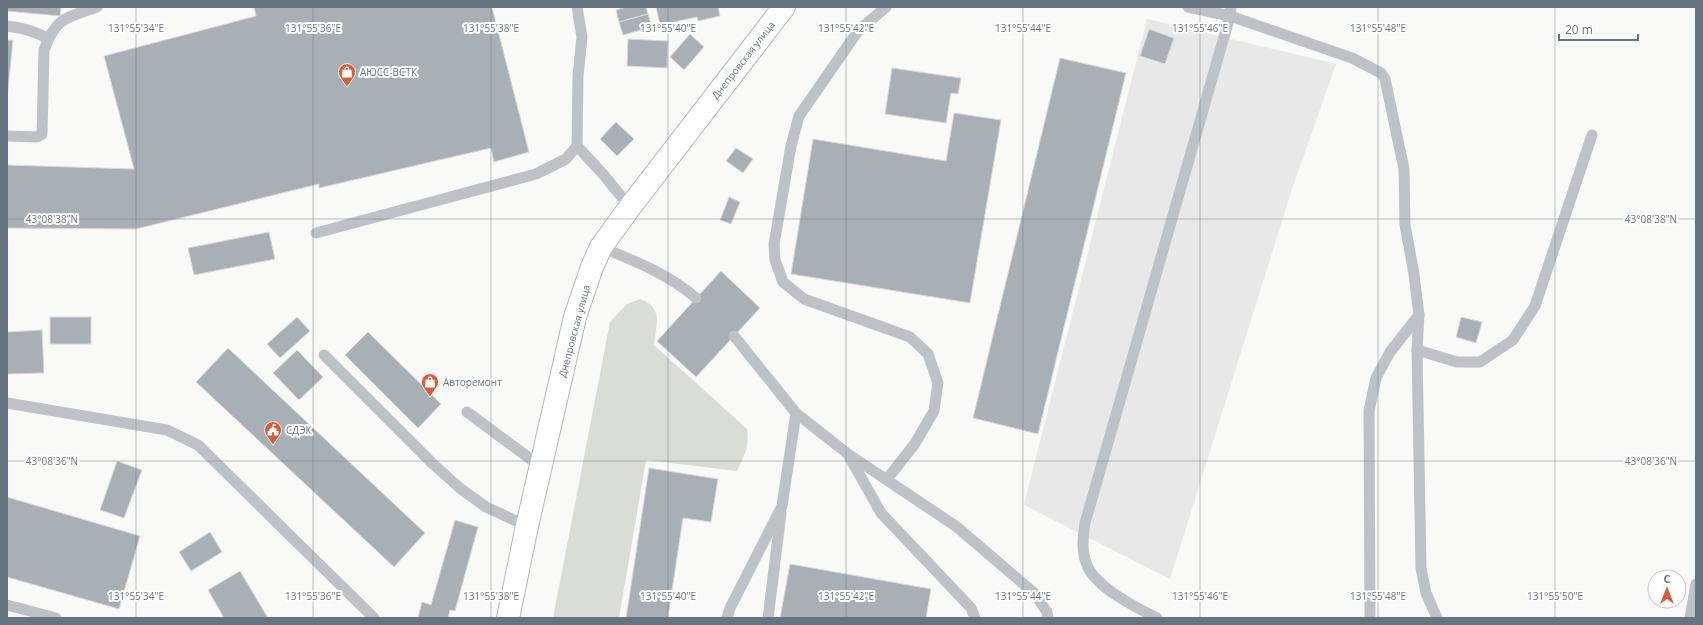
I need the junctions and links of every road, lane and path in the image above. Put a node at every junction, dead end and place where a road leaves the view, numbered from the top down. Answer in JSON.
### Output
{"nodes":[{"id":1,"x":97,"y":7,"type":"edge"},
{"id":2,"x":577,"y":7,"type":"edge"},
{"id":3,"x":784,"y":7,"type":"edge"},
{"id":4,"x":886,"y":7,"type":"edge"},
{"id":5,"x":1188,"y":7,"type":"edge"},
{"id":6,"x":1230,"y":12,"type":"edge"},
{"id":7,"x":7,"y":26,"type":"edge"},
{"id":8,"x":48,"y":39,"type":"junction"},
{"id":9,"x":1592,"y":135,"type":"dead end"},
{"id":10,"x":7,"y":136,"type":"edge"},
{"id":11,"x":576,"y":146,"type":"junction"},
{"id":12,"x":630,"y":207,"type":"junction"},
{"id":13,"x":316,"y":233,"type":"dead end"},
{"id":14,"x":601,"y":247,"type":"junction"},
{"id":15,"x":696,"y":298,"type":"dead end"},
{"id":16,"x":1419,"y":315,"type":"junction"},
{"id":17,"x":734,"y":336,"type":"dead end"},
{"id":18,"x":1417,"y":350,"type":"junction"},
{"id":19,"x":324,"y":355,"type":"dead end"},
{"id":20,"x":7,"y":403,"type":"edge"},
{"id":21,"x":467,"y":412,"type":"dead end"},
{"id":22,"x":796,"y":413,"type":"junction"},
{"id":23,"x":848,"y":454,"type":"junction"},
{"id":24,"x":540,"y":466,"type":"junction"},
{"id":25,"x":887,"y":479,"type":"junction"},
{"id":26,"x":782,"y":506,"type":"junction"},
{"id":27,"x":527,"y":526,"type":"junction"},
{"id":28,"x":1696,"y":584,"type":"edge"},
{"id":29,"x":7,"y":605,"type":"edge"},
{"id":30,"x":56,"y":618,"type":"edge"},
{"id":31,"x":374,"y":618,"type":"edge"},
{"id":32,"x":508,"y":618,"type":"edge"},
{"id":33,"x":727,"y":618,"type":"edge"},
{"id":34,"x":768,"y":618,"type":"edge"},
{"id":35,"x":976,"y":618,"type":"edge"},
{"id":36,"x":1048,"y":618,"type":"edge"},
{"id":37,"x":1157,"y":618,"type":"edge"},
{"id":38,"x":1370,"y":618,"type":"edge"},
{"id":39,"x":1437,"y":618,"type":"edge"},
{"id":40,"x":1690,"y":618,"type":"edge"}],
"edges":[{"from":1,"to":8,"type":"lane"},
{"from":2,"to":11,"type":"lane"},
{"from":3,"to":12,"type":"main road","name":"Днепровская улица"},
{"from":4,"to":25,"type":"lane"},
{"from":5,"to":6,"type":"lane"},
{"from":6,"to":16,"type":"lane"},
{"from":6,"to":37,"type":"lane"},
{"from":7,"to":8,"type":"lane"},
{"from":8,"to":10,"type":"lane"},
{"from":9,"to":18,"type":"lane"},
{"from":11,"to":12,"type":"lane"},
{"from":11,"to":13,"type":"lane"},
{"from":12,"to":14,"type":"main road","name":"Днепровская улица"},
{"from":14,"to":15,"type":"lane"},
{"from":14,"to":24,"type":"main road","name":"Днепровская улица"},
{"from":16,"to":18,"type":"lane"},
{"from":16,"to":38,"type":"lane"},
{"from":17,"to":22,"type":"lane"},
{"from":18,"to":39,"type":"lane"},
{"from":19,"to":27,"type":"lane"},
{"from":20,"to":31,"type":"lane"},
{"from":21,"to":24,"type":"lane"},
{"from":22,"to":23,"type":"lane"},
{"from":22,"to":26,"type":"lane"},
{"from":23,"to":25,"type":"lane"},
{"from":23,"to":35,"type":"lane"},
{"from":24,"to":27,"type":"main road","name":"Днепровская улица"},
{"from":25,"to":36,"type":"lane"},
{"from":26,"to":33,"type":"lane"},
{"from":26,"to":34,"type":"lane"},
{"from":27,"to":32,"type":"main road","name":"Днепровская улица"},
{"from":28,"to":40,"type":"lane"},
{"from":29,"to":30,"type":"lane"}]}
